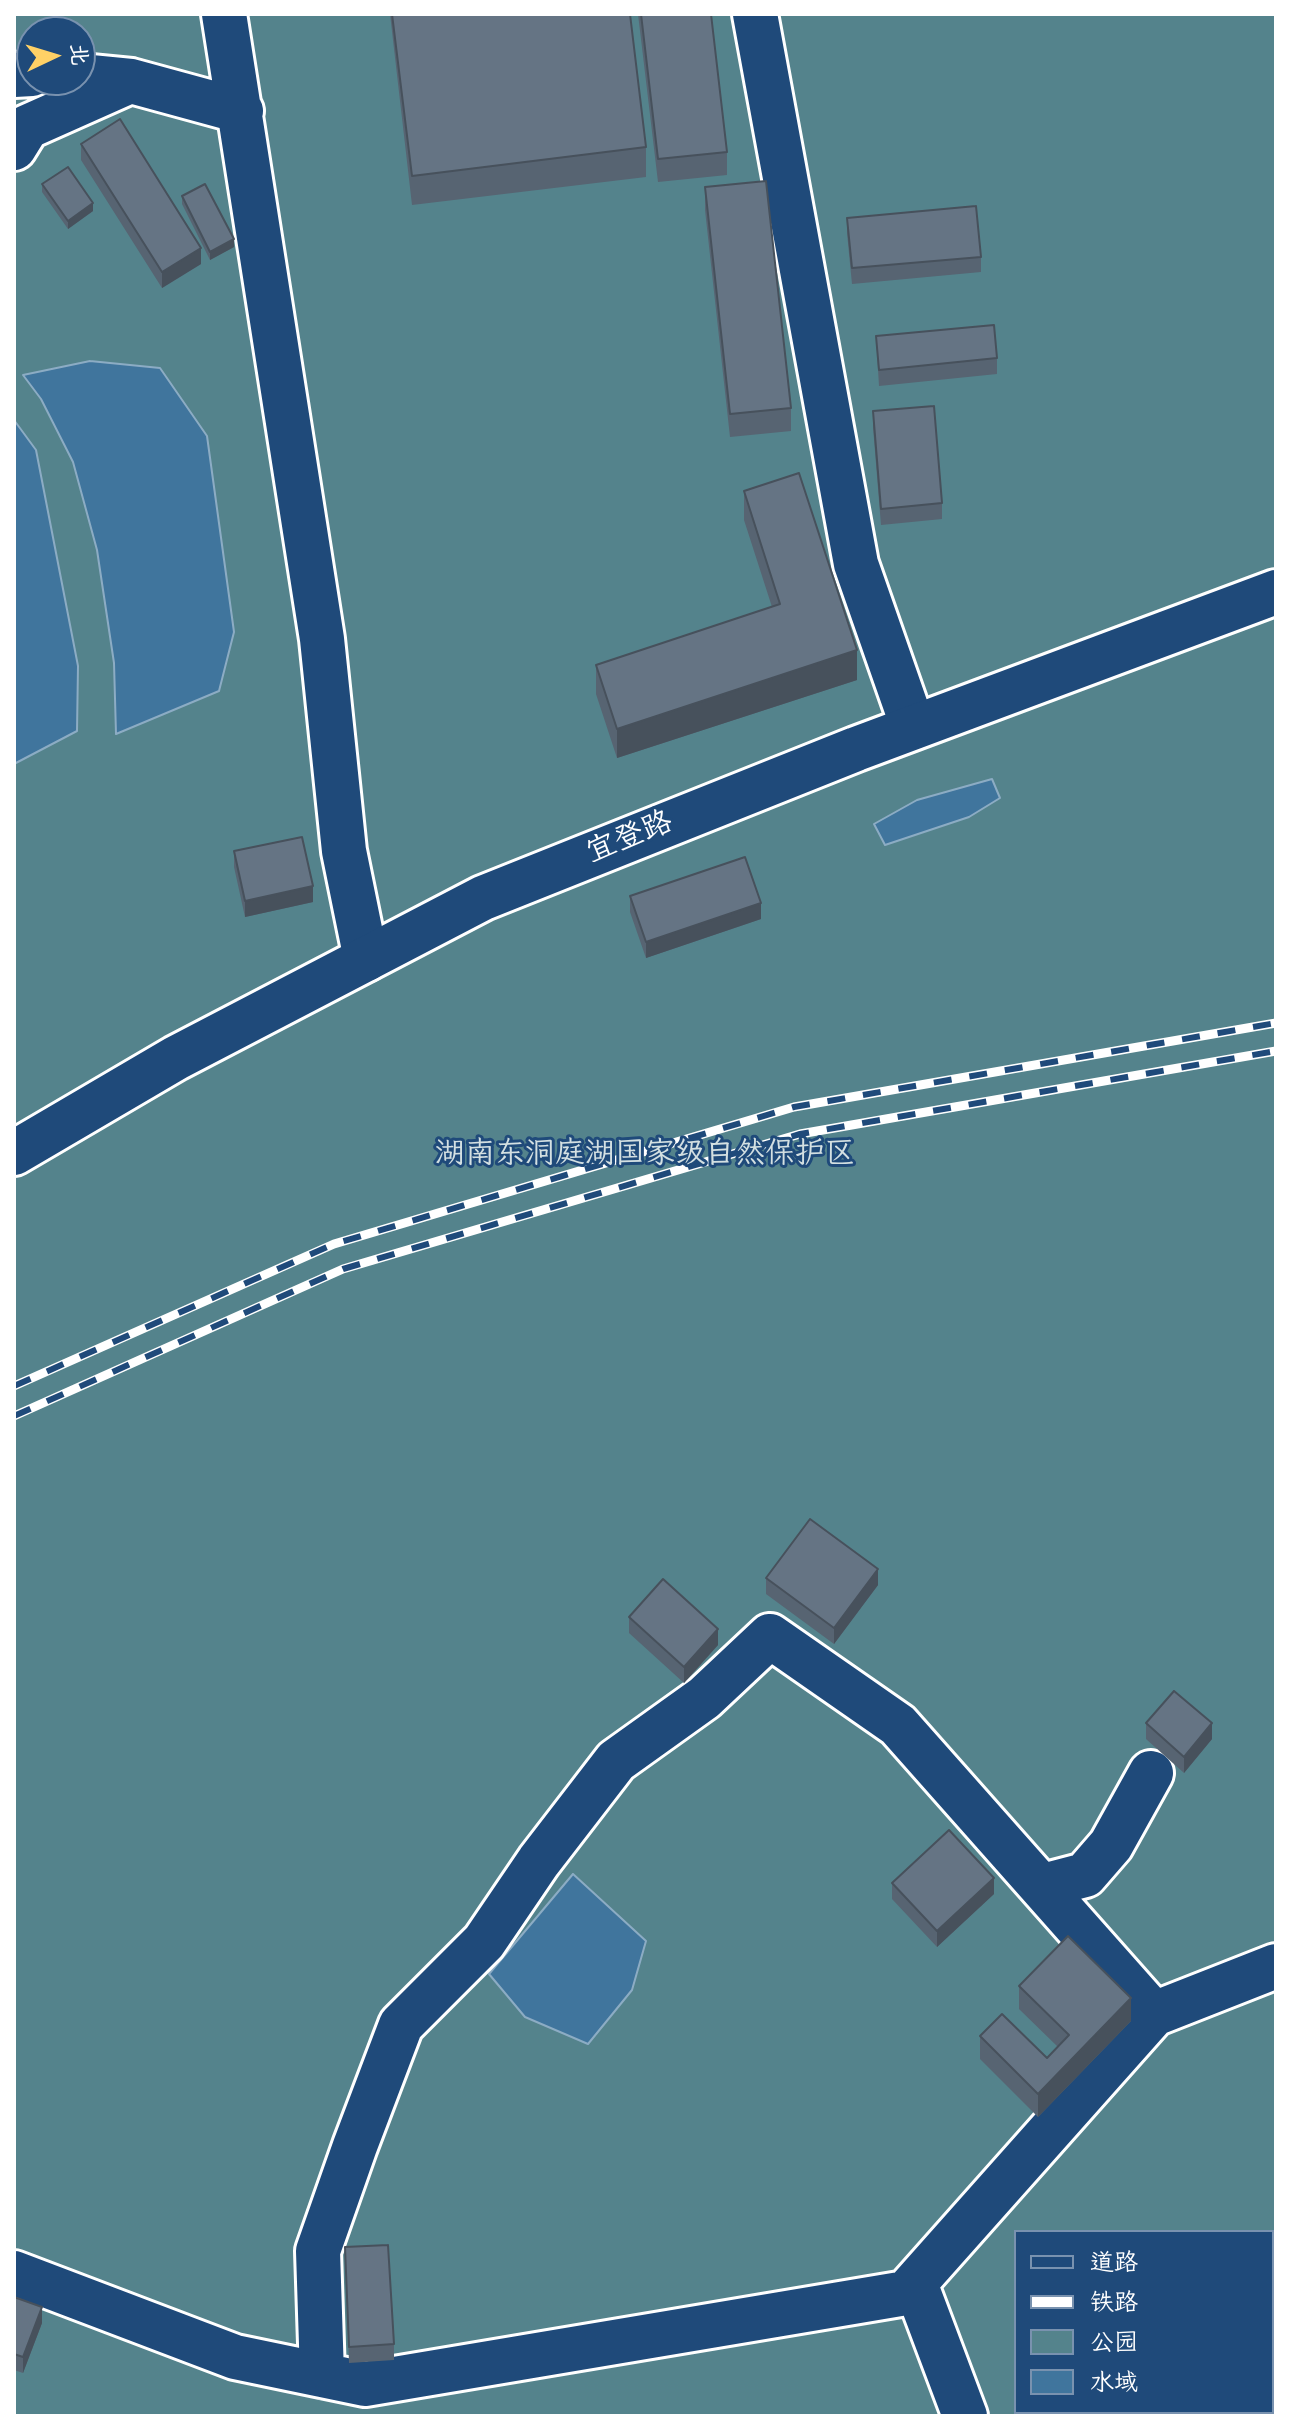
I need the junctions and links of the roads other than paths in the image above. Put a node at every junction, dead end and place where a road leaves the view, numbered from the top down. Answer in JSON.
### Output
{"nodes":[{"id":1,"x":224,"y":14,"type":"edge"},
{"id":2,"x":755,"y":14,"type":"edge"},
{"id":3,"x":96,"y":78,"type":"edge"},
{"id":4,"x":131,"y":81,"type":"junction"},
{"id":5,"x":241,"y":111,"type":"junction"},
{"id":6,"x":14,"y":148,"type":"edge"},
{"id":7,"x":1276,"y":592,"type":"edge"},
{"id":8,"x":913,"y":727,"type":"junction"},
{"id":9,"x":366,"y":959,"type":"junction"},
{"id":10,"x":14,"y":1153,"type":"edge"},
{"id":11,"x":1151,"y":1773,"type":"dead end"},
{"id":12,"x":1043,"y":1886,"type":"junction"},
{"id":13,"x":1276,"y":1966,"type":"edge"},
{"id":14,"x":1154,"y":2014,"type":"junction"},
{"id":15,"x":14,"y":2273,"type":"edge"},
{"id":16,"x":915,"y":2283,"type":"junction"},
{"id":17,"x":322,"y":2375,"type":"junction"},
{"id":18,"x":965,"y":2416,"type":"edge"}],
"edges":[{"from":1,"to":5,"type":"street"},
{"from":2,"to":8,"type":"street"},
{"from":3,"to":4,"type":"street"},
{"from":4,"to":5,"type":"street"},
{"from":4,"to":6,"type":"street"},
{"from":5,"to":9,"type":"street"},
{"from":7,"to":8,"type":"street","name":"宜登路"},
{"from":8,"to":9,"type":"street","name":"宜登路"},
{"from":9,"to":10,"type":"street","name":"宜登路"},
{"from":11,"to":12,"type":"street"},
{"from":12,"to":14,"type":"street"},
{"from":12,"to":17,"type":"street"},
{"from":13,"to":14,"type":"street"},
{"from":14,"to":16,"type":"street"},
{"from":15,"to":17,"type":"street"},
{"from":16,"to":17,"type":"street"},
{"from":16,"to":18,"type":"street"}]}
